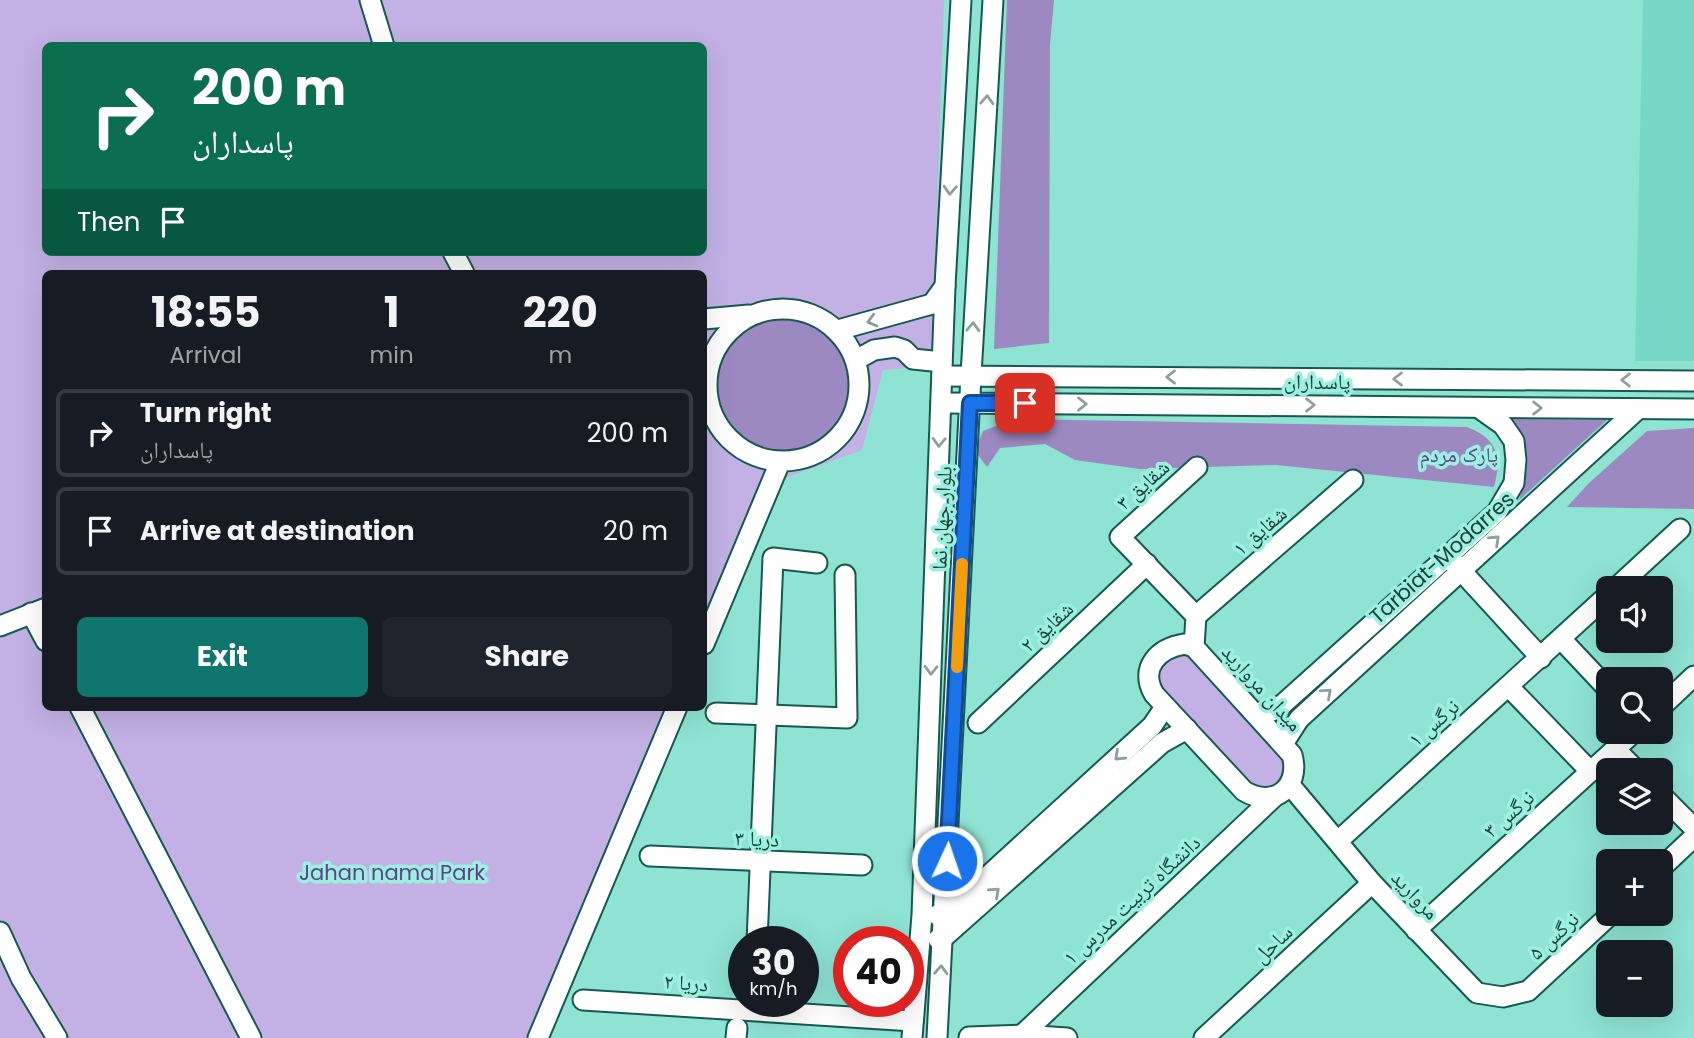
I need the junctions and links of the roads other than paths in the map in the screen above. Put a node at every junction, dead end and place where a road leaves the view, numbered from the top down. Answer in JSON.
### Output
{"nodes":[{"id":1,"x":370,"y":0,"type":"edge"},
{"id":2,"x":961,"y":0,"type":"edge"},
{"id":3,"x":993,"y":0,"type":"edge"},
{"id":4,"x":383,"y":42,"type":"edge"},
{"id":5,"x":945,"y":286,"type":"junction"},
{"id":6,"x":753,"y":314,"type":"junction"},
{"id":7,"x":707,"y":319,"type":"edge"},
{"id":8,"x":838,"y":330,"type":"junction"},
{"id":9,"x":856,"y":360,"type":"junction"},
{"id":10,"x":942,"y":369,"type":"junction"},
{"id":11,"x":971,"y":376,"type":"junction"},
{"id":12,"x":1357,"y":378,"type":"junction"},
{"id":13,"x":707,"y":380,"type":"edge"},
{"id":14,"x":1694,"y":381,"type":"edge"},
{"id":15,"x":707,"y":397,"type":"edge"},
{"id":16,"x":941,"y":403,"type":"junction"},
{"id":17,"x":970,"y":403,"type":"junction"},
{"id":18,"x":1354,"y":405,"type":"junction"},
{"id":19,"x":1479,"y":408,"type":"junction"},
{"id":20,"x":1638,"y":409,"type":"junction"},
{"id":21,"x":1694,"y":409,"type":"edge"},
{"id":22,"x":780,"y":462,"type":"junction"},
{"id":23,"x":1196,"y":467,"type":"dead end"},
{"id":24,"x":1353,"y":480,"type":"dead end"},
{"id":25,"x":1680,"y":529,"type":"dead end"},
{"id":26,"x":1448,"y":556,"type":"junction"},
{"id":27,"x":817,"y":563,"type":"dead end"},
{"id":28,"x":1147,"y":564,"type":"junction"},
{"id":29,"x":1462,"y":571,"type":"junction"},
{"id":30,"x":845,"y":575,"type":"dead end"},
{"id":31,"x":1629,"y":576,"type":"edge"},
{"id":32,"x":1596,"y":606,"type":"edge"},
{"id":33,"x":38,"y":610,"type":"edge"},
{"id":34,"x":1196,"y":616,"type":"junction"},
{"id":35,"x":0,"y":626,"type":"edge"},
{"id":36,"x":707,"y":637,"type":"edge"},
{"id":37,"x":1561,"y":639,"type":"junction"},
{"id":38,"x":1194,"y":648,"type":"junction"},
{"id":39,"x":1541,"y":658,"type":"junction"},
{"id":40,"x":1596,"y":676,"type":"edge"},
{"id":41,"x":1694,"y":676,"type":"edge"},
{"id":42,"x":1508,"y":687,"type":"junction"},
{"id":43,"x":1673,"y":696,"type":"edge"},
{"id":44,"x":1166,"y":706,"type":"junction"},
{"id":45,"x":82,"y":711,"type":"edge"},
{"id":46,"x":675,"y":711,"type":"edge"},
{"id":47,"x":716,"y":713,"type":"dead end"},
{"id":48,"x":1256,"y":713,"type":"junction"},
{"id":49,"x":766,"y":714,"type":"junction"},
{"id":50,"x":978,"y":723,"type":"dead end"},
{"id":51,"x":1187,"y":729,"type":"junction"},
{"id":52,"x":1283,"y":744,"type":"junction"},
{"id":53,"x":1620,"y":744,"type":"edge"},
{"id":54,"x":1615,"y":748,"type":"junction"},
{"id":55,"x":1625,"y":758,"type":"edge"},
{"id":56,"x":1590,"y":771,"type":"junction"},
{"id":57,"x":1290,"y":785,"type":"junction"},
{"id":58,"x":1274,"y":797,"type":"junction"},
{"id":59,"x":1673,"y":806,"type":"edge"},
{"id":60,"x":1694,"y":828,"type":"edge"},
{"id":61,"x":1694,"y":837,"type":"edge"},
{"id":62,"x":1338,"y":841,"type":"junction"},
{"id":63,"x":650,"y":856,"type":"dead end"},
{"id":64,"x":1673,"y":857,"type":"edge"},
{"id":65,"x":760,"y":862,"type":"junction"},
{"id":66,"x":862,"y":865,"type":"dead end"},
{"id":67,"x":1372,"y":883,"type":"junction"},
{"id":68,"x":922,"y":915,"type":"junction"},
{"id":69,"x":944,"y":915,"type":"junction"},
{"id":70,"x":758,"y":926,"type":"edge"},
{"id":71,"x":921,"y":926,"type":"edge"},
{"id":72,"x":1598,"y":926,"type":"edge"},
{"id":73,"x":1416,"y":930,"type":"junction"},
{"id":74,"x":0,"y":932,"type":"edge"},
{"id":75,"x":924,"y":939,"type":"edge"},
{"id":76,"x":943,"y":939,"type":"junction"},
{"id":77,"x":1528,"y":991,"type":"joint"},
{"id":78,"x":583,"y":1000,"type":"dead end"},
{"id":79,"x":728,"y":1005,"type":"edge"},
{"id":80,"x":819,"y":1015,"type":"edge"},
{"id":81,"x":913,"y":1029,"type":"edge"},
{"id":82,"x":1022,"y":1035,"type":"junction"},
{"id":83,"x":969,"y":1037,"type":"edge"},
{"id":84,"x":57,"y":1038,"type":"edge"},
{"id":85,"x":251,"y":1038,"type":"edge"},
{"id":86,"x":538,"y":1038,"type":"edge"},
{"id":87,"x":937,"y":1038,"type":"edge"},
{"id":88,"x":1068,"y":1038,"type":"edge"},
{"id":89,"x":1204,"y":1038,"type":"edge"}],
"edges":[{"from":1,"to":4,"type":"street"},
{"from":2,"to":5,"type":"street","name":"بلوار جهان نما","one_way":true},
{"from":11,"to":3,"type":"street","name":"بلوار جهان نما","one_way":true},
{"from":5,"to":8,"type":"street","one_way":true},
{"from":5,"to":10,"type":"street","name":"بلوار جهان نما"},
{"from":6,"to":7,"type":"street"},
{"from":6,"to":8,"type":"street"},
{"from":6,"to":13,"type":"street"},
{"from":8,"to":9,"type":"street"},
{"from":9,"to":10,"type":"street","name":"پاسداران"},
{"from":9,"to":22,"type":"street"},
{"from":10,"to":11,"type":"street","name":"پاسداران"},
{"from":10,"to":16,"type":"street","name":"بلوار جهان نما"},
{"from":12,"to":11,"type":"street","name":"پاسداران","one_way":true},
{"from":11,"to":17,"type":"street","name":"بلوار جهان نما"},
{"from":14,"to":12,"type":"street","name":"پاسداران","one_way":true},
{"from":12,"to":18,"type":"street"},
{"from":15,"to":22,"type":"street"},
{"from":16,"to":17,"type":"street","name":"پاسداران"},
{"from":16,"to":68,"type":"street","name":"بلوار جهان نما","one_way":true},
{"from":17,"to":18,"type":"street","name":"پاسداران","one_way":true},
{"from":17,"to":69,"type":"street","name":"بلوار جهان نما"},
{"from":18,"to":19,"type":"street","name":"پاسداران"},
{"from":19,"to":20,"type":"street","name":"پاسداران","one_way":true},
{"from":19,"to":26,"type":"street","name":"Tarbiat-Modarres"},
{"from":20,"to":21,"type":"street","name":"پاسداران"},
{"from":29,"to":20,"type":"street","name":"Tarbiat-Modarres","one_way":true},
{"from":22,"to":36,"type":"street"},
{"from":23,"to":28,"type":"street","name":"شقایق ۳"},
{"from":24,"to":34,"type":"street","name":"شقایق ۱"},
{"from":25,"to":31,"type":"street"},
{"from":26,"to":29,"type":"street"},
{"from":26,"to":48,"type":"street","name":"Tarbiat-Modarres"},
{"from":27,"to":49,"type":"street"},
{"from":28,"to":34,"type":"street"},
{"from":28,"to":50,"type":"street","name":"شقایق ۲"},
{"from":29,"to":39,"type":"street"},
{"from":52,"to":29,"type":"street","name":"Tarbiat-Modarres","one_way":true},
{"from":30,"to":49,"type":"street"},
{"from":32,"to":37,"type":"street","name":"نرگس ۱"},
{"from":33,"to":35,"type":"street"},
{"from":34,"to":38,"type":"street"},
{"from":37,"to":39,"type":"street","name":"نرگس ۱"},
{"from":37,"to":40,"type":"street"},
{"from":38,"to":44,"type":"street","name":"میدان مروارید"},
{"from":38,"to":48,"type":"street","name":"میدان مروارید"},
{"from":39,"to":42,"type":"street","name":"نرگس ۱"},
{"from":41,"to":43,"type":"street"},
{"from":42,"to":56,"type":"street"},
{"from":42,"to":62,"type":"street","name":"نرگس ۱"},
{"from":44,"to":51,"type":"street","name":"میدان مروارید"},
{"from":44,"to":69,"type":"street","one_way":true},
{"from":45,"to":85,"type":"street"},
{"from":46,"to":86,"type":"street"},
{"from":47,"to":49,"type":"street"},
{"from":48,"to":52,"type":"street","name":"میدان مروارید"},
{"from":49,"to":65,"type":"street"},
{"from":51,"to":58,"type":"street","name":"میدان مروارید"},
{"from":76,"to":51,"type":"street","one_way":true},
{"from":52,"to":57,"type":"street","name":"میدان مروارید"},
{"from":53,"to":54,"type":"street","name":"نرگس ۳"},
{"from":54,"to":55,"type":"street"},
{"from":54,"to":56,"type":"street","name":"نرگس ۳"},
{"from":56,"to":73,"type":"street","name":"نرگس ۳"},
{"from":57,"to":58,"type":"street"},
{"from":57,"to":62,"type":"street","name":"مروارید"},
{"from":58,"to":82,"type":"street","name":"۱ دانشگاه تربیت مدرس"},
{"from":59,"to":60,"type":"street"},
{"from":61,"to":64,"type":"street"},
{"from":62,"to":67,"type":"street","name":"مروارید"},
{"from":63,"to":65,"type":"street","name":"دریا ۳"},
{"from":65,"to":66,"type":"street","name":"دریا ۳"},
{"from":65,"to":70,"type":"street"},
{"from":67,"to":73,"type":"street","name":"مروارید"},
{"from":67,"to":89,"type":"street","name":"ساحل"},
{"from":68,"to":69,"type":"street"},
{"from":68,"to":71,"type":"street","name":"بلوار جهان نما"},
{"from":69,"to":76,"type":"street","name":"بلوار جهان نما"},
{"from":72,"to":77,"type":"street","name":"۵ نرگس"},
{"from":73,"to":77,"type":"street","name":"مروارید"},
{"from":74,"to":84,"type":"street"},
{"from":75,"to":76,"type":"street"},
{"from":87,"to":76,"type":"street","name":"بلوار جهان نما","one_way":true},
{"from":78,"to":79,"type":"street","name":"دریا ۲"},
{"from":80,"to":81,"type":"street","name":"دریا ۲"},
{"from":82,"to":83,"type":"street"},
{"from":82,"to":88,"type":"street"}]}
